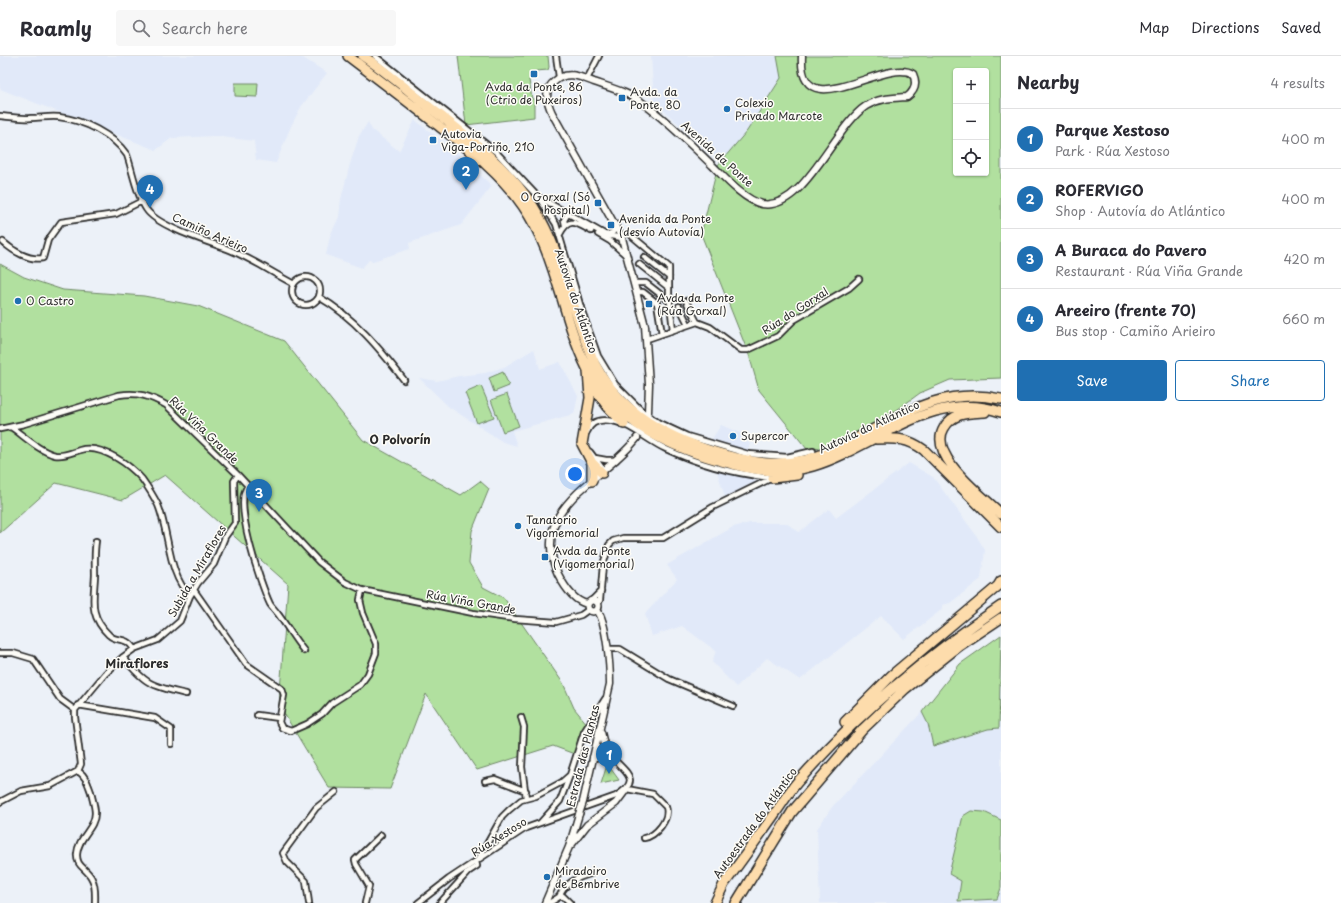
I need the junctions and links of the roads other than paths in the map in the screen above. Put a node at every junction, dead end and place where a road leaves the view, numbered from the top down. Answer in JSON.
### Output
{"nodes":[{"id":1,"x":348,"y":56,"type":"edge"},
{"id":2,"x":363,"y":56,"type":"edge"},
{"id":3,"x":556,"y":56,"type":"edge"},
{"id":4,"x":599,"y":56,"type":"edge"},
{"id":5,"x":802,"y":56,"type":"edge"},
{"id":6,"x":371,"y":58,"type":"edge"},
{"id":7,"x":559,"y":77,"type":"junction"},
{"id":8,"x":587,"y":79,"type":"junction"},
{"id":9,"x":0,"y":116,"type":"edge"},
{"id":10,"x":470,"y":139,"type":"junction"},
{"id":11,"x":507,"y":164,"type":"junction"},
{"id":12,"x":539,"y":198,"type":"junction"},
{"id":13,"x":142,"y":201,"type":"junction"},
{"id":14,"x":567,"y":215,"type":"junction"},
{"id":15,"x":565,"y":225,"type":"junction"},
{"id":16,"x":616,"y":225,"type":"junction"},
{"id":17,"x":560,"y":234,"type":"junction"},
{"id":18,"x":606,"y":235,"type":"junction"},
{"id":19,"x":632,"y":236,"type":"dead end"},
{"id":20,"x":622,"y":238,"type":"junction"},
{"id":21,"x":610,"y":241,"type":"junction"},
{"id":22,"x":3,"y":242,"type":"dead end"},
{"id":23,"x":628,"y":257,"type":"junction"},
{"id":24,"x":644,"y":257,"type":"dead end"},
{"id":25,"x":639,"y":264,"type":"dead end"},
{"id":26,"x":669,"y":277,"type":"junction"},
{"id":27,"x":859,"y":279,"type":"dead end"},
{"id":28,"x":635,"y":283,"type":"junction"},
{"id":29,"x":294,"y":284,"type":"junction"},
{"id":30,"x":669,"y":288,"type":"junction"},
{"id":31,"x":637,"y":292,"type":"junction"},
{"id":32,"x":318,"y":297,"type":"junction"},
{"id":33,"x":670,"y":301,"type":"junction"},
{"id":34,"x":686,"y":301,"type":"dead end"},
{"id":35,"x":679,"y":306,"type":"dead end"},
{"id":36,"x":697,"y":322,"type":"junction"},
{"id":37,"x":688,"y":324,"type":"junction"},
{"id":38,"x":673,"y":330,"type":"junction"},
{"id":39,"x":662,"y":334,"type":"junction"},
{"id":40,"x":647,"y":340,"type":"junction"},
{"id":41,"x":588,"y":370,"type":"junction"},
{"id":42,"x":404,"y":380,"type":"dead end"},
{"id":43,"x":590,"y":382,"type":"junction"},
{"id":44,"x":949,"y":397,"type":"junction"},
{"id":45,"x":1001,"y":399,"type":"edge"},
{"id":46,"x":1000,"y":411,"type":"edge"},
{"id":47,"x":648,"y":412,"type":"dead end"},
{"id":48,"x":624,"y":424,"type":"junction"},
{"id":49,"x":11,"y":427,"type":"junction"},
{"id":50,"x":0,"y":429,"type":"edge"},
{"id":51,"x":637,"y":438,"type":"dead end"},
{"id":52,"x":872,"y":439,"type":"junction"},
{"id":53,"x":813,"y":451,"type":"joint"},
{"id":54,"x":836,"y":458,"type":"junction"},
{"id":55,"x":593,"y":460,"type":"junction"},
{"id":56,"x":618,"y":460,"type":"junction"},
{"id":57,"x":603,"y":472,"type":"junction"},
{"id":58,"x":238,"y":476,"type":"junction"},
{"id":59,"x":758,"y":477,"type":"junction"},
{"id":60,"x":772,"y":478,"type":"junction"},
{"id":61,"x":592,"y":481,"type":"junction"},
{"id":62,"x":759,"y":484,"type":"junction"},
{"id":63,"x":248,"y":486,"type":"junction"},
{"id":64,"x":1001,"y":514,"type":"edge"},
{"id":65,"x":1001,"y":527,"type":"edge"},
{"id":66,"x":96,"y":541,"type":"dead end"},
{"id":67,"x":1001,"y":581,"type":"edge"},
{"id":68,"x":194,"y":590,"type":"junction"},
{"id":69,"x":362,"y":590,"type":"junction"},
{"id":70,"x":190,"y":596,"type":"junction"},
{"id":71,"x":593,"y":606,"type":"junction"},
{"id":72,"x":1001,"y":606,"type":"edge"},
{"id":73,"x":1001,"y":618,"type":"edge"},
{"id":74,"x":134,"y":649,"type":"junction"},
{"id":75,"x":607,"y":649,"type":"junction"},
{"id":76,"x":304,"y":651,"type":"dead end"},
{"id":77,"x":0,"y":653,"type":"edge"},
{"id":78,"x":123,"y":657,"type":"junction"},
{"id":79,"x":186,"y":694,"type":"dead end"},
{"id":80,"x":608,"y":695,"type":"junction"},
{"id":81,"x":78,"y":705,"type":"junction"},
{"id":82,"x":733,"y":706,"type":"dead end"},
{"id":83,"x":75,"y":710,"type":"junction"},
{"id":84,"x":257,"y":714,"type":"dead end"},
{"id":85,"x":520,"y":717,"type":"dead end"},
{"id":86,"x":279,"y":718,"type":"junction"},
{"id":87,"x":600,"y":728,"type":"junction"},
{"id":88,"x":597,"y":742,"type":"junction"},
{"id":89,"x":171,"y":744,"type":"dead end"},
{"id":90,"x":605,"y":746,"type":"junction"},
{"id":91,"x":593,"y":757,"type":"junction"},
{"id":92,"x":603,"y":757,"type":"junction"},
{"id":93,"x":612,"y":758,"type":"junction"},
{"id":94,"x":78,"y":771,"type":"junction"},
{"id":95,"x":570,"y":776,"type":"junction"},
{"id":96,"x":800,"y":779,"type":"junction"},
{"id":97,"x":485,"y":781,"type":"dead end"},
{"id":98,"x":626,"y":790,"type":"junction"},
{"id":99,"x":526,"y":791,"type":"junction"},
{"id":100,"x":336,"y":792,"type":"dead end"},
{"id":101,"x":526,"y":798,"type":"junction"},
{"id":102,"x":0,"y":802,"type":"edge"},
{"id":103,"x":541,"y":823,"type":"junction"},
{"id":104,"x":381,"y":835,"type":"dead end"},
{"id":105,"x":644,"y":838,"type":"dead end"},
{"id":106,"x":569,"y":847,"type":"junction"},
{"id":107,"x":478,"y":860,"type":"junction"},
{"id":108,"x":590,"y":874,"type":"dead end"},
{"id":109,"x":559,"y":897,"type":"junction"},
{"id":110,"x":545,"y":902,"type":"edge"},
{"id":111,"x":95,"y":903,"type":"edge"},
{"id":112,"x":308,"y":903,"type":"edge"},
{"id":113,"x":365,"y":903,"type":"edge"},
{"id":114,"x":418,"y":903,"type":"edge"},
{"id":115,"x":440,"y":903,"type":"edge"},
{"id":116,"x":570,"y":903,"type":"edge"},
{"id":117,"x":715,"y":903,"type":"edge"},
{"id":118,"x":736,"y":903,"type":"edge"}],
"edges":[{"from":1,"to":41,"type":"highway","name":"Autovía do Atlántico"},
{"from":2,"to":6,"type":"highway","name":"Autovía do Atlántico"},
{"from":3,"to":7,"type":"street"},
{"from":4,"to":8,"type":"street"},
{"from":5,"to":8,"type":"street","name":"Avenida da Ponte"},
{"from":6,"to":10,"type":"highway","name":"Autovía do Atlántico"},
{"from":6,"to":11,"type":"street"},
{"from":7,"to":8,"type":"street","name":"Avenida da Ponte"},
{"from":7,"to":16,"type":"street"},
{"from":9,"to":13,"type":"street","name":"Camiño Arieiro"},
{"from":10,"to":11,"type":"highway"},
{"from":10,"to":44,"type":"highway","name":"Autovía do Atlántico"},
{"from":11,"to":12,"type":"street"},
{"from":12,"to":14,"type":"street"},
{"from":12,"to":17,"type":"street"},
{"from":13,"to":22,"type":"street"},
{"from":13,"to":29,"type":"street","name":"Camiño Arieiro"},
{"from":14,"to":15,"type":"street"},
{"from":14,"to":18,"type":"street"},
{"from":15,"to":17,"type":"street"},
{"from":15,"to":21,"type":"street"},
{"from":16,"to":18,"type":"street"},
{"from":16,"to":20,"type":"street"},
{"from":17,"to":53,"type":"street"},
{"from":18,"to":20,"type":"street"},
{"from":19,"to":26,"type":"street"},
{"from":20,"to":21,"type":"street"},
{"from":20,"to":23,"type":"street"},
{"from":21,"to":23,"type":"street"},
{"from":23,"to":28,"type":"street"},
{"from":24,"to":26,"type":"street"},
{"from":25,"to":30,"type":"street"},
{"from":26,"to":30,"type":"street"},
{"from":27,"to":36,"type":"street","name":"Rúa do Gorxal"},
{"from":28,"to":31,"type":"street"},
{"from":28,"to":33,"type":"street"},
{"from":29,"to":32,"type":"street"},
{"from":29,"to":32,"type":"street"},
{"from":30,"to":33,"type":"street"},
{"from":31,"to":39,"type":"street"},
{"from":31,"to":40,"type":"street"},
{"from":32,"to":42,"type":"street"},
{"from":33,"to":38,"type":"street"},
{"from":34,"to":36,"type":"street"},
{"from":35,"to":37,"type":"street"},
{"from":36,"to":37,"type":"street"},
{"from":37,"to":38,"type":"street"},
{"from":38,"to":39,"type":"street"},
{"from":39,"to":40,"type":"street"},
{"from":40,"to":47,"type":"street"},
{"from":41,"to":43,"type":"highway"},
{"from":41,"to":54,"type":"highway","name":"Autovía do Atlántico"},
{"from":43,"to":48,"type":"highway"},
{"from":43,"to":55,"type":"highway"},
{"from":44,"to":45,"type":"highway","name":"Autovía do Atlántico"},
{"from":44,"to":53,"type":"highway"},
{"from":46,"to":52,"type":"highway","name":"Autovía do Atlántico"},
{"from":46,"to":64,"type":"highway"},
{"from":48,"to":55,"type":"street"},
{"from":48,"to":59,"type":"street"},
{"from":49,"to":50,"type":"street","name":"Rúa Viña Grande"},
{"from":49,"to":58,"type":"street","name":"Rúa Viña Grande"},
{"from":49,"to":70,"type":"street"},
{"from":51,"to":56,"type":"street"},
{"from":52,"to":54,"type":"highway","name":"Autovía do Atlántico"},
{"from":52,"to":65,"type":"highway"},
{"from":54,"to":60,"type":"highway"},
{"from":55,"to":56,"type":"street"},
{"from":55,"to":57,"type":"highway"},
{"from":55,"to":61,"type":"highway"},
{"from":56,"to":57,"type":"street"},
{"from":57,"to":61,"type":"street"},
{"from":58,"to":63,"type":"street","name":"Rúa Viña Grande"},
{"from":58,"to":68,"type":"street","name":"Subida a Miraflores"},
{"from":59,"to":60,"type":"street"},
{"from":59,"to":62,"type":"street"},
{"from":60,"to":62,"type":"street"},
{"from":61,"to":71,"type":"street"},
{"from":62,"to":71,"type":"street"},
{"from":63,"to":69,"type":"street","name":"Rúa Viña Grande"},
{"from":63,"to":76,"type":"street"},
{"from":66,"to":74,"type":"street"},
{"from":67,"to":96,"type":"highway"},
{"from":68,"to":70,"type":"street","name":"Subida a Miraflores"},
{"from":68,"to":86,"type":"street"},
{"from":69,"to":71,"type":"street","name":"Rúa Viña Grande"},
{"from":69,"to":86,"type":"street"},
{"from":70,"to":74,"type":"street","name":"Subida a Miraflores"},
{"from":71,"to":75,"type":"street","name":"Estrada das Plantas"},
{"from":72,"to":96,"type":"highway","name":"Autoestrada do Atlántico"},
{"from":73,"to":118,"type":"highway","name":"Autoestrada do Atlántico"},
{"from":74,"to":78,"type":"street","name":"Subida a Miraflores"},
{"from":75,"to":80,"type":"street","name":"Estrada das Plantas"},
{"from":75,"to":82,"type":"street"},
{"from":77,"to":83,"type":"street"},
{"from":78,"to":79,"type":"street"},
{"from":78,"to":81,"type":"street","name":"Subida a Miraflores"},
{"from":80,"to":87,"type":"street","name":"Estrada das Plantas"},
{"from":80,"to":95,"type":"street"},
{"from":81,"to":83,"type":"street","name":"Subida a Miraflores"},
{"from":81,"to":89,"type":"street"},
{"from":83,"to":94,"type":"street"},
{"from":84,"to":86,"type":"street"},
{"from":85,"to":99,"type":"street"},
{"from":87,"to":88,"type":"street","name":"Estrada das Plantas"},
{"from":87,"to":90,"type":"street"},
{"from":88,"to":90,"type":"street"},
{"from":88,"to":91,"type":"street","name":"Estrada das Plantas"},
{"from":90,"to":92,"type":"street"},
{"from":90,"to":93,"type":"street"},
{"from":91,"to":92,"type":"street"},
{"from":91,"to":106,"type":"street","name":"Estrada das Plantas","bridge":true},
{"from":92,"to":93,"type":"street"},
{"from":93,"to":98,"type":"street"},
{"from":94,"to":102,"type":"street"},
{"from":94,"to":111,"type":"street"},
{"from":95,"to":101,"type":"street"},
{"from":95,"to":103,"type":"street"},
{"from":96,"to":117,"type":"highway","name":"Autoestrada do Atlántico"},
{"from":97,"to":99,"type":"street"},
{"from":98,"to":103,"type":"street","name":"Rúa Xestoso"},
{"from":98,"to":105,"type":"street"},
{"from":98,"to":106,"type":"street"},
{"from":99,"to":101,"type":"street"},
{"from":100,"to":112,"type":"street"},
{"from":101,"to":107,"type":"street"},
{"from":103,"to":107,"type":"street","name":"Rúa Xestoso"},
{"from":104,"to":113,"type":"street"},
{"from":106,"to":110,"type":"street","name":"Estrada das Plantas"},
{"from":107,"to":114,"type":"street","name":"Rúa Xestoso"},
{"from":107,"to":115,"type":"street"},
{"from":108,"to":109,"type":"street"},
{"from":109,"to":110,"type":"street"},
{"from":109,"to":116,"type":"street"}]}
